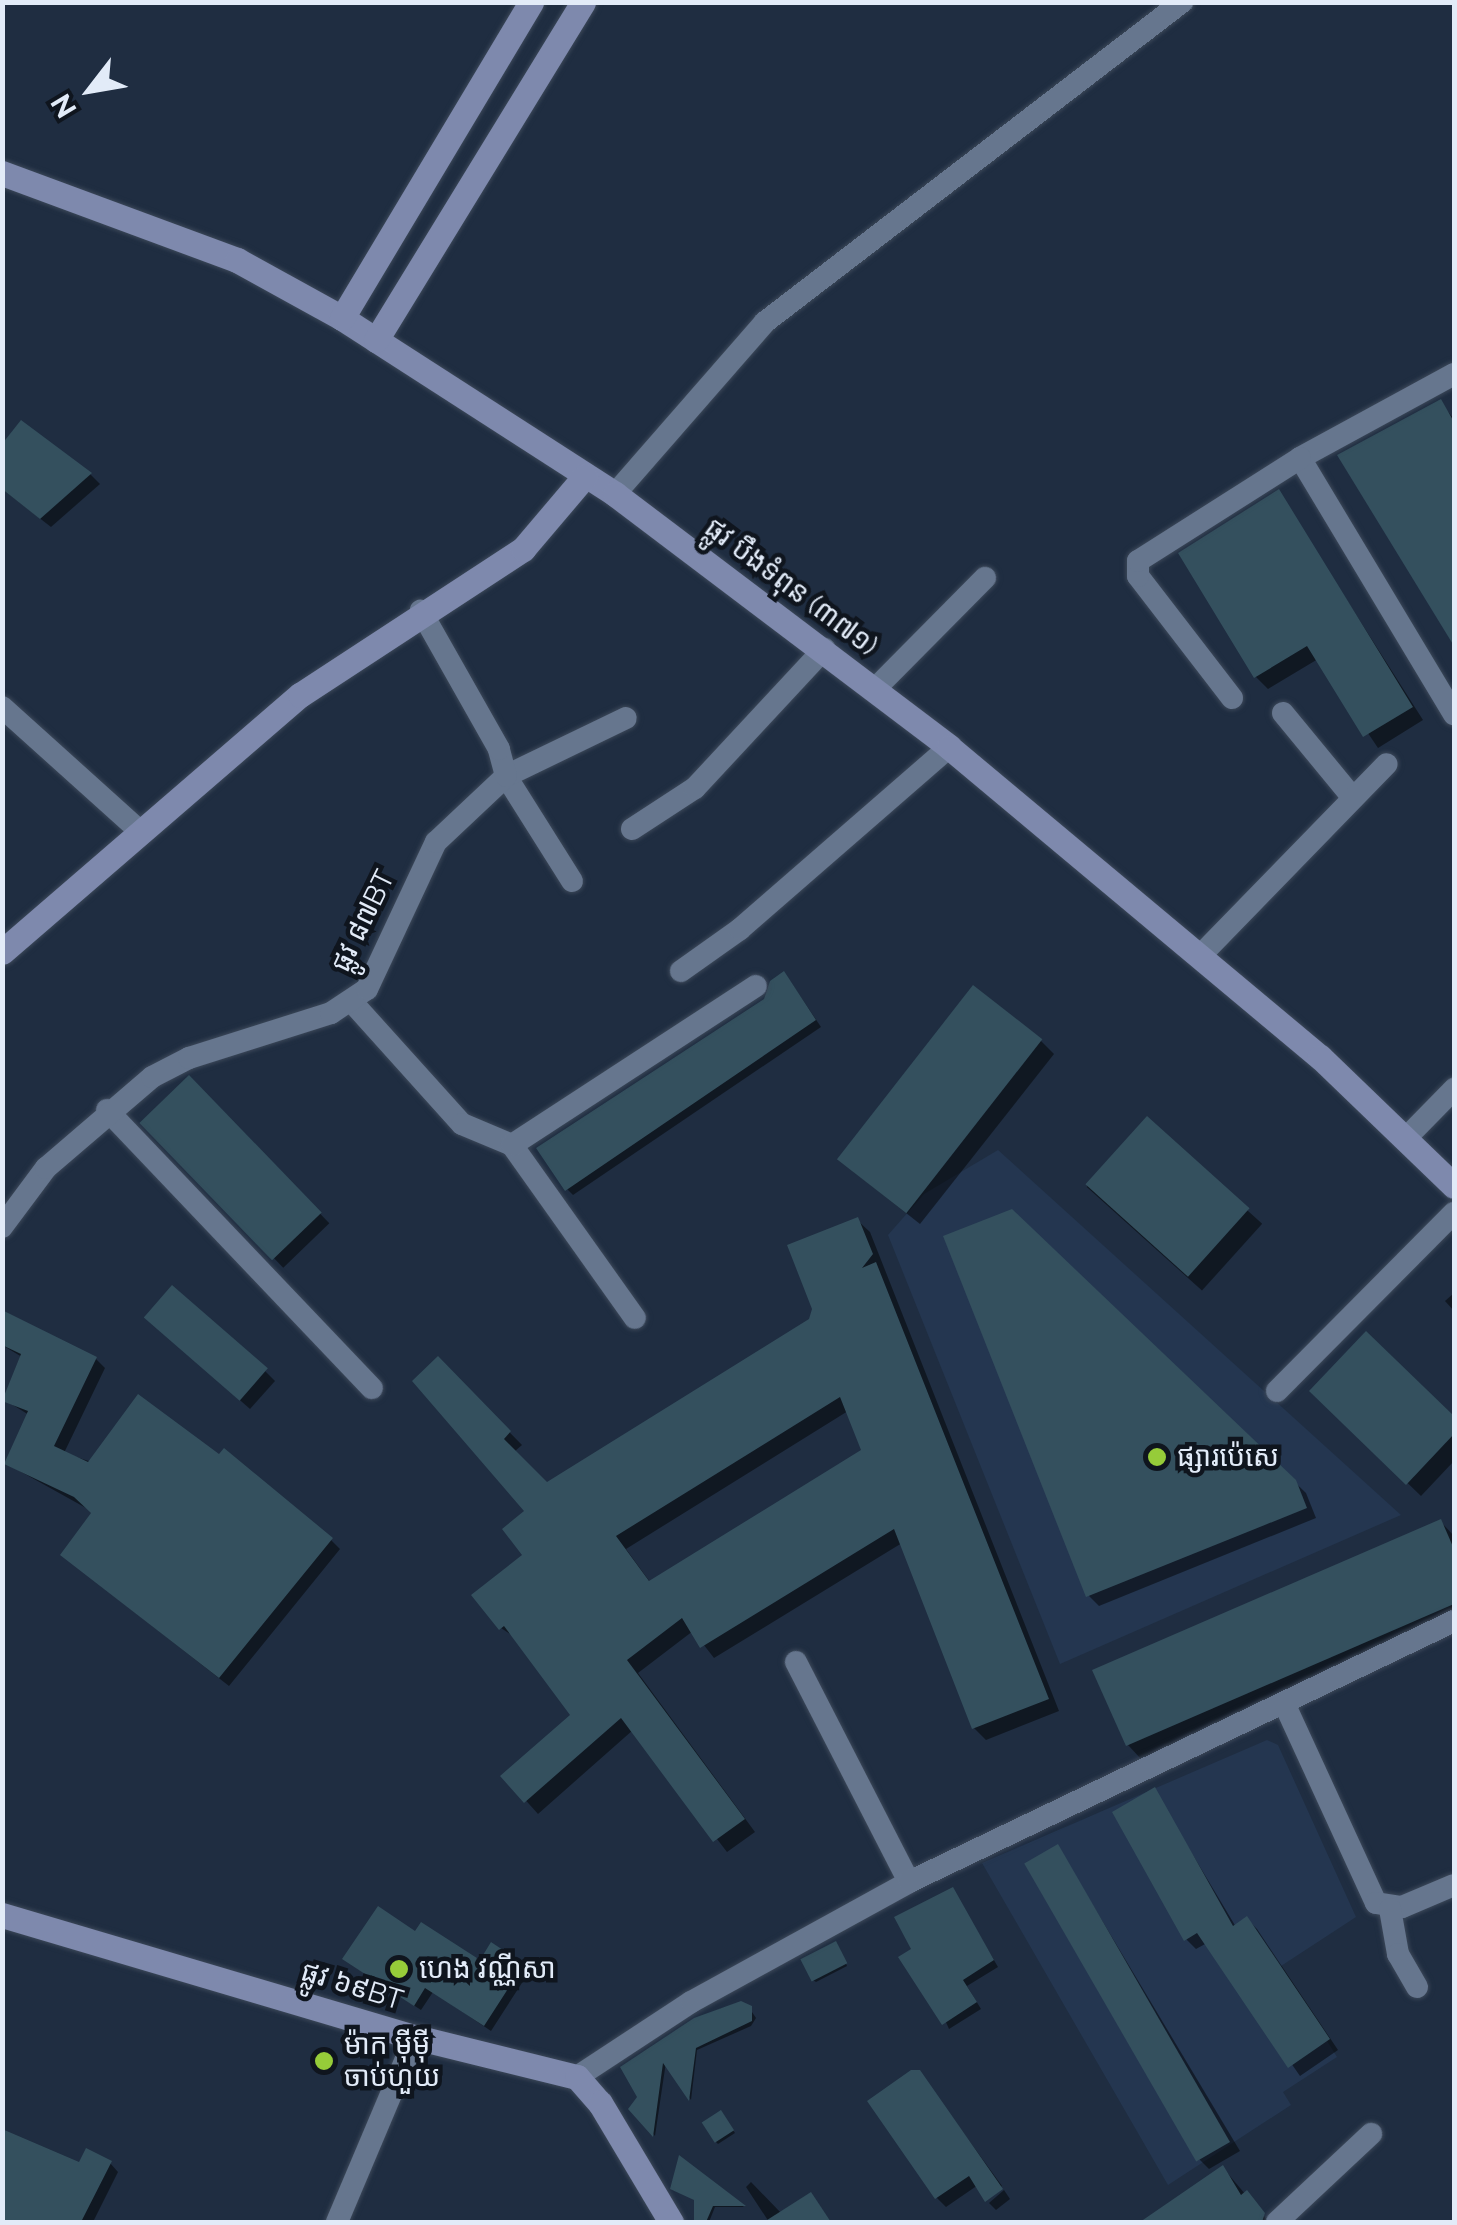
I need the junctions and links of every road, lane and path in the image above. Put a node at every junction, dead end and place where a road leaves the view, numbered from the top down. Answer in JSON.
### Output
{"nodes":[{"id":1,"x":531,"y":2,"type":"edge"},
{"id":2,"x":582,"y":2,"type":"edge"},
{"id":3,"x":1182,"y":2,"type":"edge"},
{"id":4,"x":433,"y":167,"type":"junction"},
{"id":5,"x":2,"y":173,"type":"edge"},
{"id":6,"x":468,"y":190,"type":"junction"},
{"id":7,"x":342,"y":318,"type":"junction"},
{"id":8,"x":376,"y":340,"type":"junction"},
{"id":9,"x":1454,"y":374,"type":"edge"},
{"id":10,"x":1300,"y":458,"type":"junction"},
{"id":11,"x":585,"y":476,"type":"junction"},
{"id":12,"x":615,"y":494,"type":"junction"},
{"id":13,"x":984,"y":578,"type":"dead end"},
{"id":14,"x":421,"y":610,"type":"junction"},
{"id":15,"x":824,"y":649,"type":"junction"},
{"id":16,"x":876,"y":688,"type":"junction"},
{"id":17,"x":1232,"y":698,"type":"dead end"},
{"id":18,"x":2,"y":707,"type":"edge"},
{"id":19,"x":1283,"y":712,"type":"dead end"},
{"id":20,"x":1454,"y":714,"type":"edge"},
{"id":21,"x":626,"y":718,"type":"dead end"},
{"id":22,"x":949,"y":747,"type":"junction"},
{"id":23,"x":1387,"y":764,"type":"dead end"},
{"id":24,"x":506,"y":776,"type":"junction"},
{"id":25,"x":1353,"y":798,"type":"junction"},
{"id":26,"x":632,"y":829,"type":"dead end"},
{"id":27,"x":142,"y":832,"type":"junction"},
{"id":28,"x":572,"y":881,"type":"dead end"},
{"id":29,"x":2,"y":952,"type":"edge"},
{"id":30,"x":1200,"y":957,"type":"junction"},
{"id":31,"x":681,"y":971,"type":"dead end"},
{"id":32,"x":756,"y":986,"type":"dead end"},
{"id":33,"x":352,"y":1002,"type":"junction"},
{"id":34,"x":1454,"y":1089,"type":"edge"},
{"id":35,"x":107,"y":1110,"type":"junction"},
{"id":36,"x":1406,"y":1138,"type":"junction"},
{"id":37,"x":512,"y":1145,"type":"junction"},
{"id":38,"x":1453,"y":1180,"type":"edge"},
{"id":39,"x":1454,"y":1214,"type":"edge"},
{"id":40,"x":2,"y":1228,"type":"edge"},
{"id":41,"x":635,"y":1318,"type":"dead end"},
{"id":42,"x":372,"y":1388,"type":"dead end"},
{"id":43,"x":1277,"y":1390,"type":"dead end"},
{"id":44,"x":1454,"y":1622,"type":"edge"},
{"id":45,"x":796,"y":1662,"type":"dead end"},
{"id":46,"x":1284,"y":1702,"type":"junction"},
{"id":47,"x":910,"y":1882,"type":"junction"},
{"id":48,"x":1454,"y":1885,"type":"edge"},
{"id":49,"x":1390,"y":1909,"type":"junction"},
{"id":50,"x":2,"y":1915,"type":"edge"},
{"id":51,"x":1416,"y":1987,"type":"dead end"},
{"id":52,"x":415,"y":2037,"type":"junction"},
{"id":53,"x":577,"y":2076,"type":"junction"},
{"id":54,"x":1371,"y":2134,"type":"dead end"},
{"id":55,"x":337,"y":2222,"type":"edge"},
{"id":56,"x":671,"y":2222,"type":"edge"},
{"id":57,"x":1277,"y":2222,"type":"edge"}],
"edges":[{"from":1,"to":4,"type":"street"},
{"from":2,"to":6,"type":"street"},
{"from":3,"to":12,"type":"street"},
{"from":4,"to":6,"type":"street"},
{"from":4,"to":7,"type":"street"},
{"from":5,"to":7,"type":"street","name":"ផ្លូវ បឹងទំពុន (៣៧១)"},
{"from":6,"to":8,"type":"street"},
{"from":7,"to":8,"type":"street","name":"ផ្លូវ បឹងទំពុន (៣៧១)"},
{"from":8,"to":11,"type":"street","name":"ផ្លូវ បឹងទំពុន (៣៧១)"},
{"from":9,"to":10,"type":"street"},
{"from":10,"to":17,"type":"street"},
{"from":10,"to":20,"type":"street"},
{"from":11,"to":12,"type":"street","name":"ផ្លូវ បឹងទំពុន (៣៧១)"},
{"from":11,"to":14,"type":"street"},
{"from":12,"to":15,"type":"street","name":"ផ្លូវ បឹងទំពុន (៣៧១)"},
{"from":13,"to":16,"type":"street"},
{"from":14,"to":24,"type":"street"},
{"from":14,"to":27,"type":"street"},
{"from":15,"to":16,"type":"street","name":"ផ្លូវ បឹងទំពុន (៣៧១)"},
{"from":15,"to":26,"type":"street"},
{"from":16,"to":22,"type":"street","name":"ផ្លូវ បឹងទំពុន (៣៧១)"},
{"from":18,"to":27,"type":"street"},
{"from":19,"to":25,"type":"street"},
{"from":21,"to":24,"type":"street","name":"ផ្លូវ ៨៧BT"},
{"from":22,"to":30,"type":"street","name":"ផ្លូវ បឹងទំពុន (៣៧១)"},
{"from":22,"to":31,"type":"street"},
{"from":23,"to":25,"type":"street"},
{"from":24,"to":28,"type":"street"},
{"from":24,"to":33,"type":"street","name":"ផ្លូវ ៨៧BT"},
{"from":25,"to":30,"type":"street"},
{"from":27,"to":29,"type":"street"},
{"from":30,"to":36,"type":"street","name":"ផ្លូវ បឹងទំពុន (៣៧១)"},
{"from":32,"to":37,"type":"street"},
{"from":33,"to":35,"type":"street","name":"ផ្លូវ ៨៧BT"},
{"from":33,"to":37,"type":"street"},
{"from":34,"to":36,"type":"street"},
{"from":35,"to":40,"type":"street","name":"ផ្លូវ ៨៧BT"},
{"from":35,"to":42,"type":"street"},
{"from":36,"to":38,"type":"street","name":"ផ្លូវ បឹងទំពុន (៣៧១)"},
{"from":37,"to":41,"type":"street"},
{"from":39,"to":43,"type":"street"},
{"from":44,"to":46,"type":"street"},
{"from":45,"to":47,"type":"street"},
{"from":46,"to":47,"type":"street"},
{"from":46,"to":49,"type":"street"},
{"from":47,"to":53,"type":"street"},
{"from":48,"to":49,"type":"street"},
{"from":49,"to":51,"type":"street"},
{"from":50,"to":52,"type":"street","name":"ផ្លូវ ៦៩BT"},
{"from":52,"to":53,"type":"street","name":"ផ្លូវ ៦៩BT"},
{"from":52,"to":55,"type":"street"},
{"from":53,"to":56,"type":"street"},
{"from":54,"to":57,"type":"street"}]}
